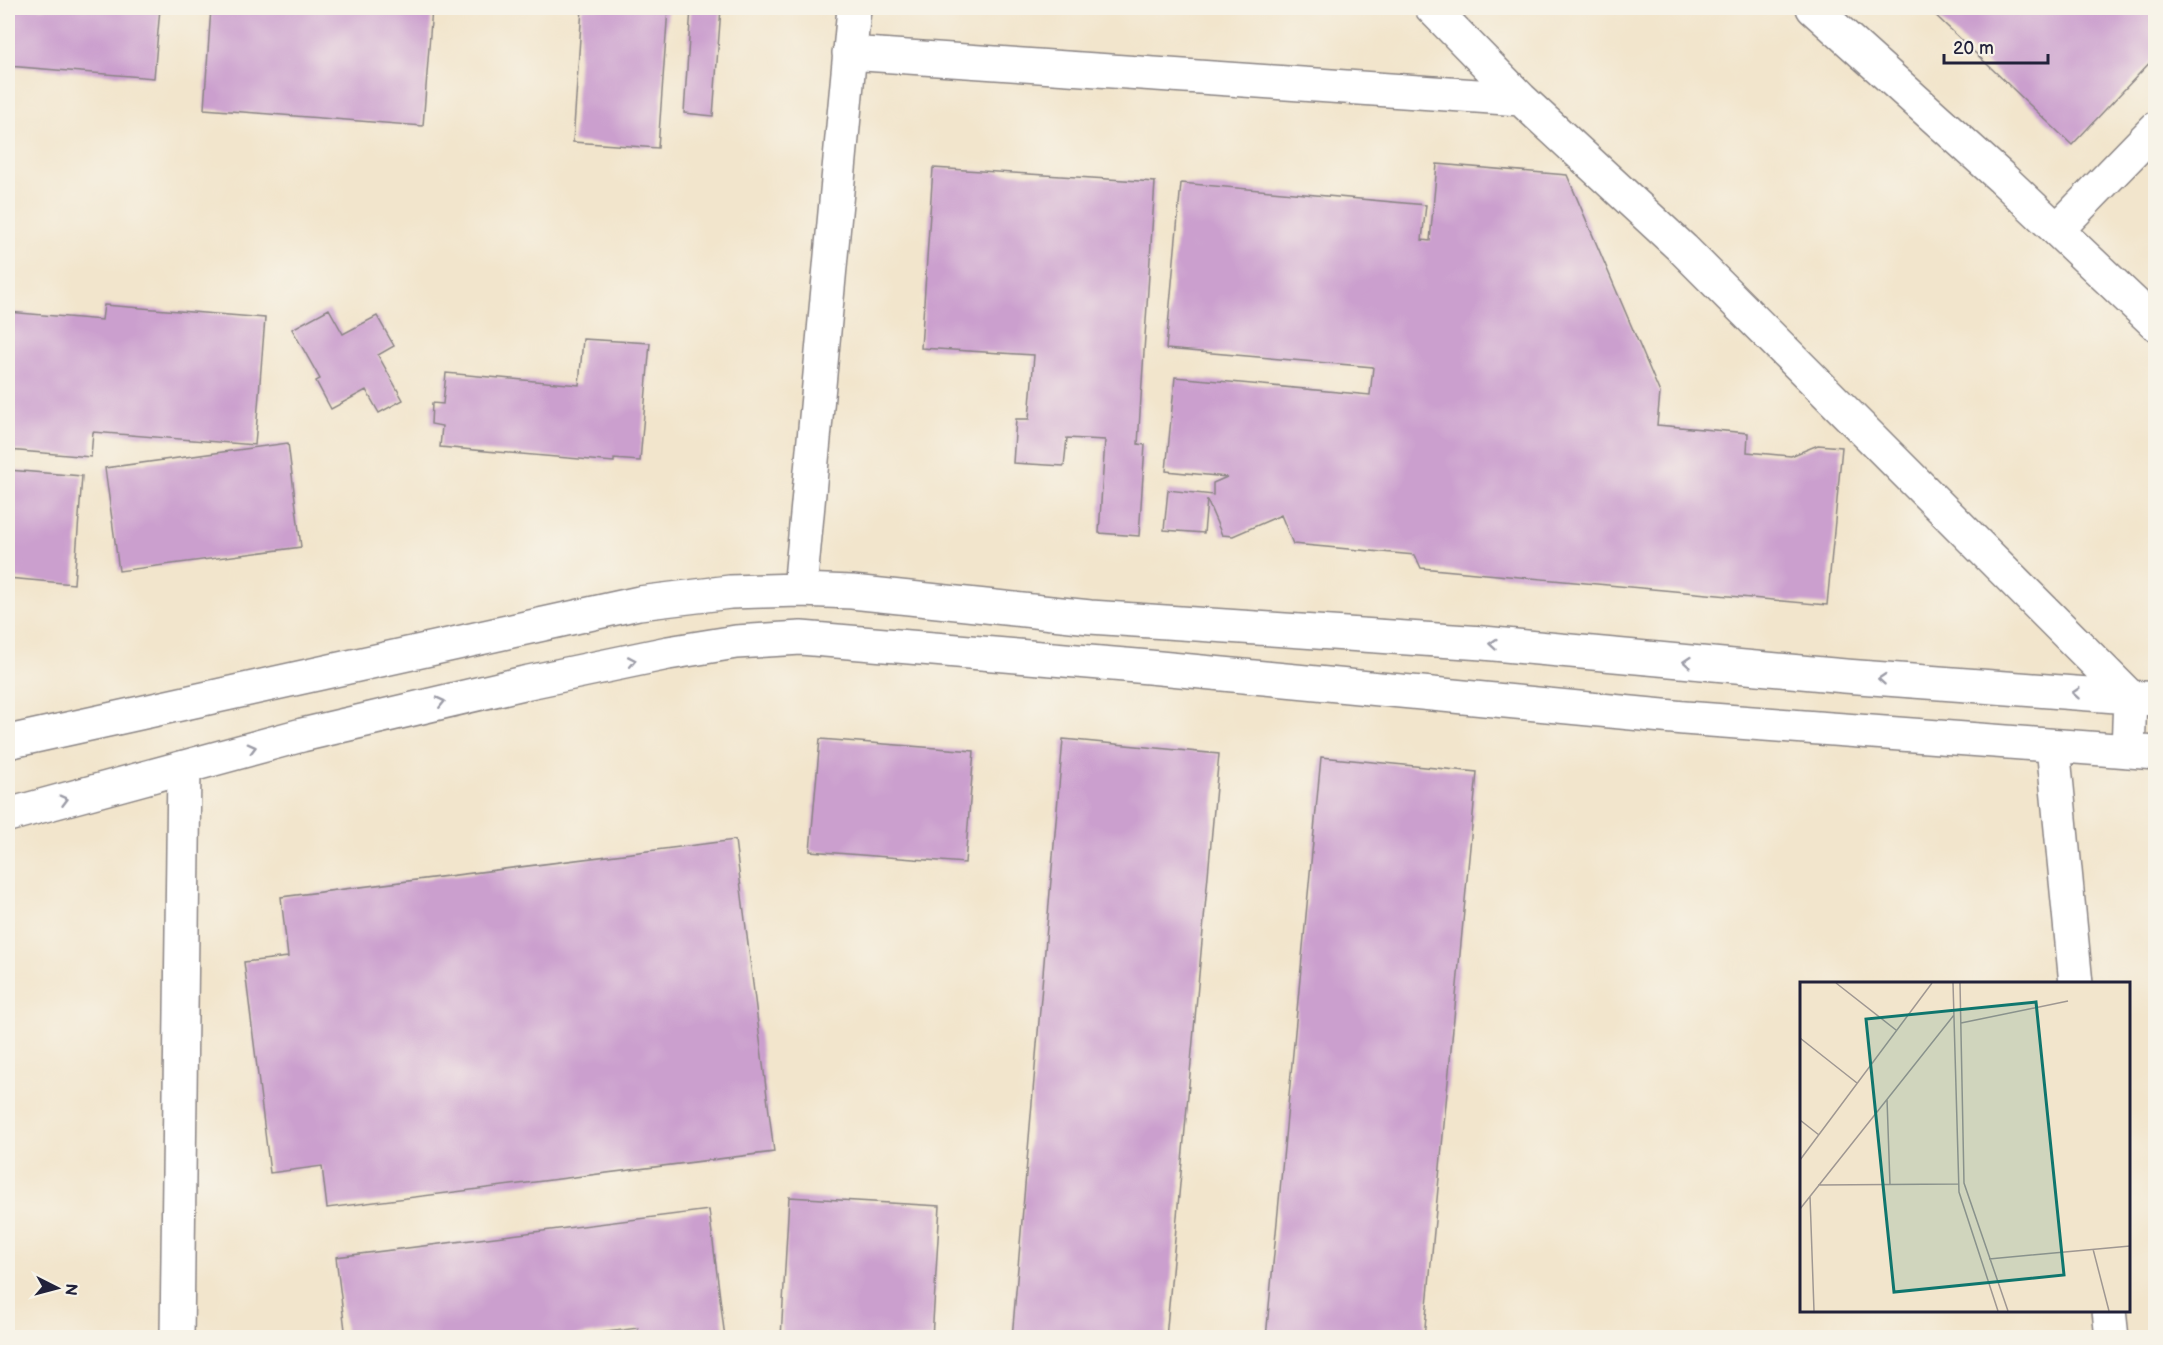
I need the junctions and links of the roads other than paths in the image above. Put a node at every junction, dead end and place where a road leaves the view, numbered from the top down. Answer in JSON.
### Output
{"nodes":[{"id":1,"x":854,"y":8,"type":"edge"},
{"id":2,"x":1432,"y":8,"type":"edge"},
{"id":3,"x":1813,"y":8,"type":"edge"},
{"id":4,"x":849,"y":53,"type":"junction"},
{"id":5,"x":1521,"y":99,"type":"junction"},
{"id":6,"x":2156,"y":128,"type":"edge"},
{"id":7,"x":2057,"y":230,"type":"junction"},
{"id":8,"x":2156,"y":324,"type":"edge"},
{"id":9,"x":800,"y":590,"type":"junction"},
{"id":10,"x":2143,"y":698,"type":"edge"},
{"id":11,"x":8,"y":742,"type":"edge"},
{"id":12,"x":2053,"y":746,"type":"junction"},
{"id":13,"x":2142,"y":752,"type":"edge"},
{"id":14,"x":184,"y":767,"type":"junction"},
{"id":15,"x":8,"y":815,"type":"edge"},
{"id":16,"x":2076,"y":982,"type":"edge"},
{"id":17,"x":2109,"y":1312,"type":"edge"},
{"id":18,"x":177,"y":1338,"type":"edge"},
{"id":19,"x":2112,"y":1338,"type":"edge"}],
"edges":[{"from":1,"to":4,"type":"street"},
{"from":2,"to":5,"type":"street"},
{"from":3,"to":7,"type":"street"},
{"from":4,"to":5,"type":"street"},
{"from":4,"to":9,"type":"street"},
{"from":5,"to":10,"type":"street"},
{"from":6,"to":7,"type":"street"},
{"from":7,"to":8,"type":"street"},
{"from":10,"to":9,"type":"street","one_way":true},
{"from":9,"to":11,"type":"street"},
{"from":10,"to":13,"type":"street"},
{"from":12,"to":13,"type":"street"},
{"from":14,"to":12,"type":"street","one_way":true},
{"from":12,"to":16,"type":"street"},
{"from":15,"to":14,"type":"street","one_way":true},
{"from":14,"to":18,"type":"street"},
{"from":17,"to":19,"type":"street"}]}
